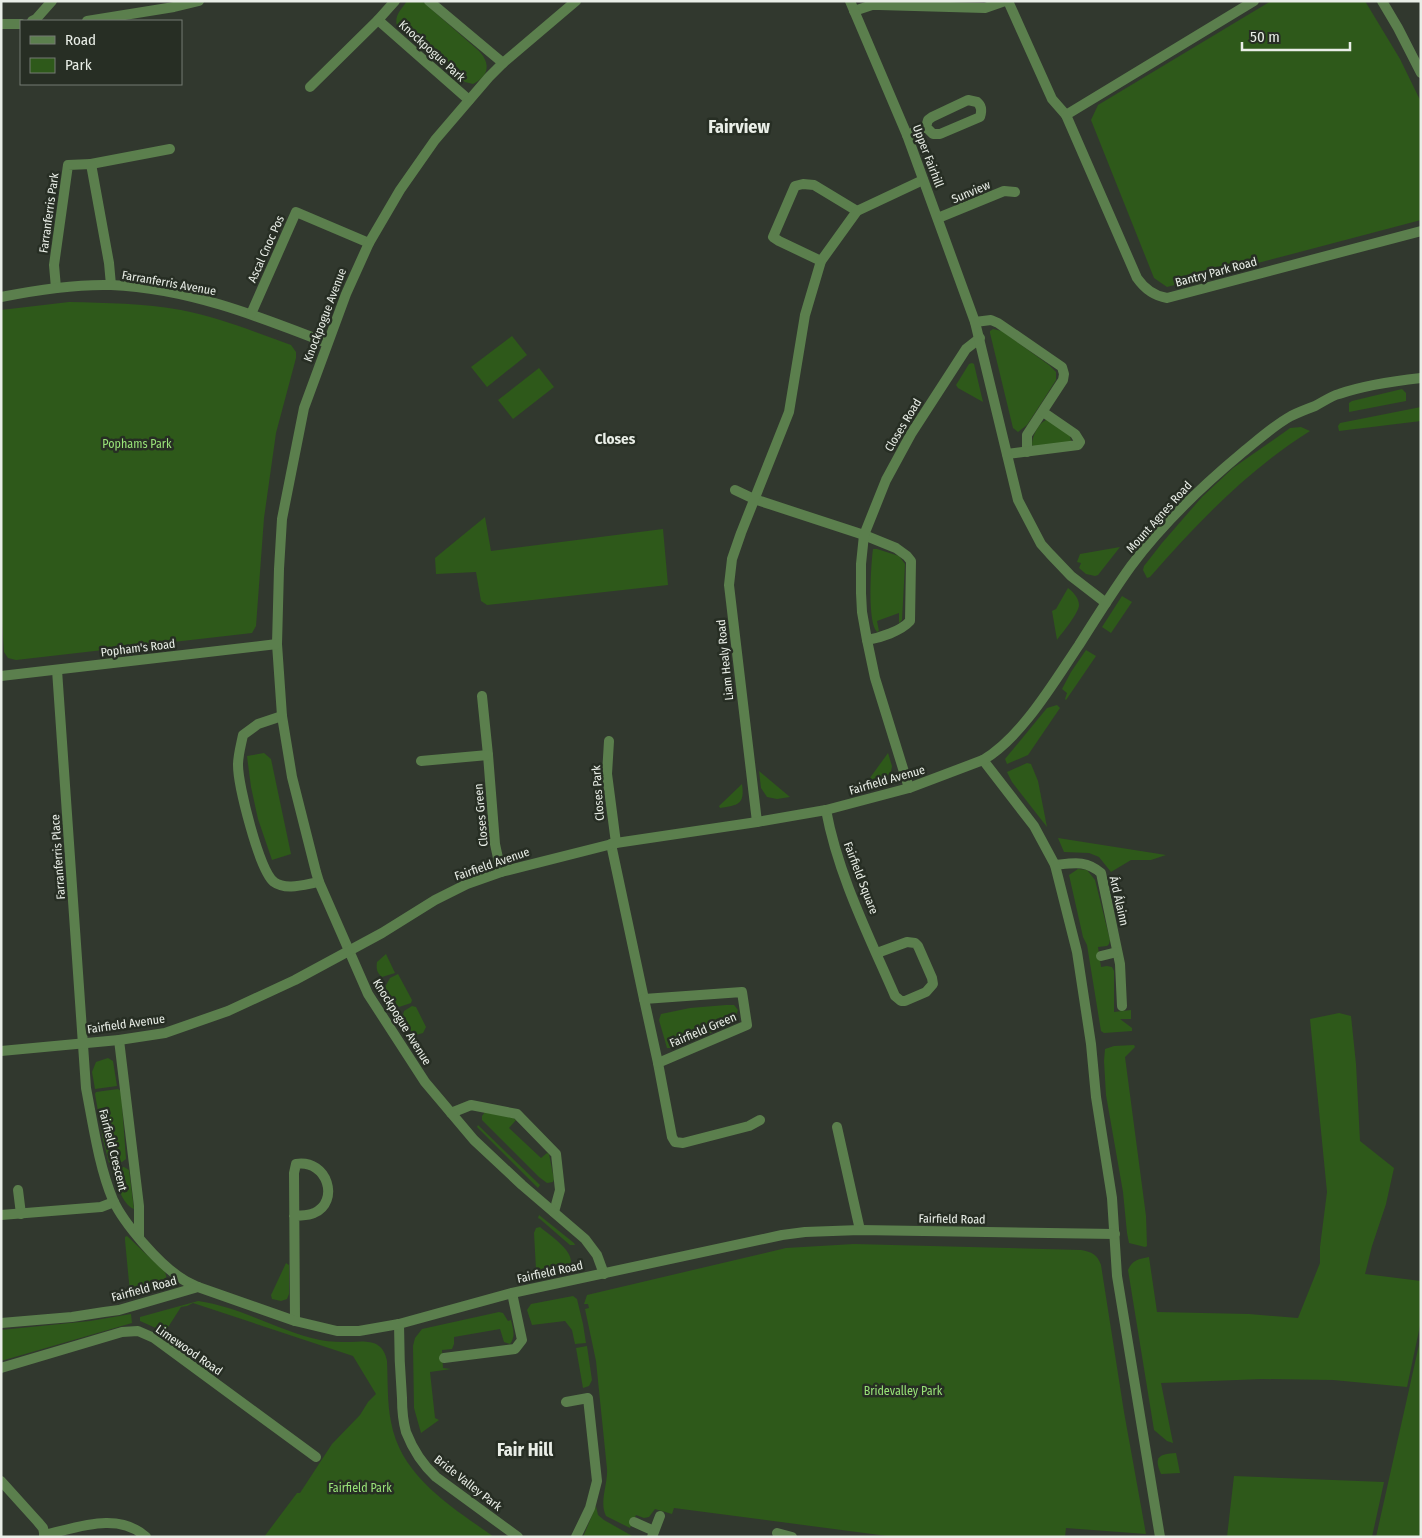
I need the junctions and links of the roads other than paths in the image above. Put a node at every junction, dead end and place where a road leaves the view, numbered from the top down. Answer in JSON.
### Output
{"nodes":[{"id":1,"x":52,"y":1,"type":"edge"},
{"id":2,"x":199,"y":1,"type":"edge"},
{"id":3,"x":394,"y":1,"type":"edge"},
{"id":4,"x":429,"y":1,"type":"edge"},
{"id":5,"x":576,"y":1,"type":"edge"},
{"id":6,"x":1006,"y":1,"type":"edge"},
{"id":7,"x":1254,"y":1,"type":"edge"},
{"id":8,"x":1382,"y":1,"type":"edge"},
{"id":9,"x":852,"y":6,"type":"edge"},
{"id":10,"x":34,"y":20,"type":"edge"},
{"id":11,"x":93,"y":20,"type":"edge"},
{"id":12,"x":378,"y":20,"type":"junction"},
{"id":13,"x":1,"y":24,"type":"edge"},
{"id":14,"x":20,"y":24,"type":"edge"},
{"id":15,"x":503,"y":63,"type":"junction"},
{"id":16,"x":1421,"y":73,"type":"edge"},
{"id":17,"x":310,"y":87,"type":"dead end"},
{"id":18,"x":469,"y":100,"type":"junction"},
{"id":19,"x":1066,"y":115,"type":"junction"},
{"id":20,"x":926,"y":127,"type":"junction"},
{"id":21,"x":907,"y":135,"type":"junction"},
{"id":22,"x":170,"y":149,"type":"dead end"},
{"id":23,"x":91,"y":164,"type":"junction"},
{"id":24,"x":923,"y":180,"type":"junction"},
{"id":25,"x":1014,"y":192,"type":"dead end"},
{"id":26,"x":857,"y":211,"type":"junction"},
{"id":27,"x":938,"y":218,"type":"junction"},
{"id":28,"x":1421,"y":231,"type":"edge"},
{"id":29,"x":369,"y":243,"type":"junction"},
{"id":30,"x":821,"y":261,"type":"junction"},
{"id":31,"x":111,"y":285,"type":"junction"},
{"id":32,"x":56,"y":288,"type":"junction"},
{"id":33,"x":1,"y":296,"type":"edge"},
{"id":34,"x":252,"y":314,"type":"junction"},
{"id":35,"x":975,"y":322,"type":"junction"},
{"id":36,"x":980,"y":338,"type":"junction"},
{"id":37,"x":327,"y":343,"type":"junction"},
{"id":38,"x":1421,"y":378,"type":"edge"},
{"id":39,"x":1043,"y":412,"type":"junction"},
{"id":40,"x":1027,"y":452,"type":"junction"},
{"id":41,"x":1008,"y":454,"type":"junction"},
{"id":42,"x":735,"y":490,"type":"dead end"},
{"id":43,"x":754,"y":499,"type":"junction"},
{"id":44,"x":864,"y":535,"type":"junction"},
{"id":45,"x":1106,"y":603,"type":"junction"},
{"id":46,"x":867,"y":640,"type":"junction"},
{"id":47,"x":276,"y":644,"type":"junction"},
{"id":48,"x":57,"y":670,"type":"junction"},
{"id":49,"x":1,"y":676,"type":"edge"},
{"id":50,"x":482,"y":696,"type":"dead end"},
{"id":51,"x":282,"y":716,"type":"junction"},
{"id":52,"x":609,"y":740,"type":"dead end"},
{"id":53,"x":488,"y":755,"type":"junction"},
{"id":54,"x":983,"y":760,"type":"junction"},
{"id":55,"x":422,"y":761,"type":"dead end"},
{"id":56,"x":910,"y":788,"type":"junction"},
{"id":57,"x":826,"y":810,"type":"junction"},
{"id":58,"x":756,"y":822,"type":"junction"},
{"id":59,"x":613,"y":844,"type":"junction"},
{"id":60,"x":1055,"y":865,"type":"junction"},
{"id":61,"x":501,"y":872,"type":"junction"},
{"id":62,"x":319,"y":882,"type":"junction"},
{"id":63,"x":349,"y":951,"type":"junction"},
{"id":64,"x":1118,"y":952,"type":"junction"},
{"id":65,"x":877,"y":953,"type":"junction"},
{"id":66,"x":1101,"y":956,"type":"dead end"},
{"id":67,"x":644,"y":998,"type":"junction"},
{"id":68,"x":1122,"y":1006,"type":"dead end"},
{"id":69,"x":119,"y":1040,"type":"junction"},
{"id":70,"x":83,"y":1043,"type":"junction"},
{"id":71,"x":1,"y":1052,"type":"edge"},
{"id":72,"x":658,"y":1063,"type":"junction"},
{"id":73,"x":451,"y":1113,"type":"junction"},
{"id":74,"x":760,"y":1120,"type":"dead end"},
{"id":75,"x":837,"y":1128,"type":"dead end"},
{"id":76,"x":18,"y":1190,"type":"dead end"},
{"id":77,"x":114,"y":1202,"type":"junction"},
{"id":78,"x":554,"y":1212,"type":"junction"},
{"id":79,"x":21,"y":1214,"type":"junction"},
{"id":80,"x":1,"y":1216,"type":"edge"},
{"id":81,"x":294,"y":1216,"type":"junction"},
{"id":82,"x":860,"y":1230,"type":"junction"},
{"id":83,"x":1115,"y":1234,"type":"junction"},
{"id":84,"x":139,"y":1237,"type":"junction"},
{"id":85,"x":604,"y":1274,"type":"junction"},
{"id":86,"x":198,"y":1288,"type":"junction"},
{"id":87,"x":512,"y":1294,"type":"junction"},
{"id":88,"x":296,"y":1321,"type":"junction"},
{"id":89,"x":1,"y":1323,"type":"edge"},
{"id":90,"x":399,"y":1324,"type":"junction"},
{"id":91,"x":444,"y":1358,"type":"dead end"},
{"id":92,"x":1,"y":1368,"type":"edge"},
{"id":93,"x":566,"y":1402,"type":"dead end"},
{"id":94,"x":316,"y":1457,"type":"dead end"},
{"id":95,"x":1,"y":1480,"type":"edge"},
{"id":96,"x":660,"y":1516,"type":"dead end"},
{"id":97,"x":634,"y":1522,"type":"dead end"},
{"id":98,"x":777,"y":1533,"type":"dead end"},
{"id":99,"x":653,"y":1534,"type":"edge"},
{"id":100,"x":45,"y":1536,"type":"edge"},
{"id":101,"x":146,"y":1537,"type":"edge"},
{"id":102,"x":518,"y":1537,"type":"edge"},
{"id":103,"x":576,"y":1537,"type":"edge"},
{"id":104,"x":792,"y":1537,"type":"edge"},
{"id":105,"x":1160,"y":1537,"type":"edge"}],
"edges":[{"from":1,"to":10,"type":"street"},
{"from":2,"to":11,"type":"street"},
{"from":3,"to":12,"type":"street"},
{"from":4,"to":15,"type":"street"},
{"from":5,"to":15,"type":"street","name":"Knockpogue Avenue"},
{"from":6,"to":9,"type":"street"},
{"from":6,"to":19,"type":"street","name":"Bantry Park Road"},
{"from":7,"to":19,"type":"street"},
{"from":8,"to":16,"type":"street"},
{"from":9,"to":21,"type":"street","name":"Upper Fairhill"},
{"from":12,"to":17,"type":"street"},
{"from":12,"to":18,"type":"street","name":"Knockpogue Park"},
{"from":13,"to":14,"type":"street"},
{"from":15,"to":18,"type":"street","name":"Knockpogue Avenue"},
{"from":18,"to":29,"type":"street","name":"Knockpogue Avenue"},
{"from":19,"to":28,"type":"street","name":"Bantry Park Road"},
{"from":20,"to":20,"type":"street"},
{"from":20,"to":21,"type":"street"},
{"from":21,"to":24,"type":"street","name":"Upper Fairhill"},
{"from":22,"to":23,"type":"street","name":"Farranferris Park"},
{"from":23,"to":31,"type":"street"},
{"from":23,"to":32,"type":"street","name":"Farranferris Park"},
{"from":24,"to":26,"type":"street","name":"Liam Healy Road"},
{"from":24,"to":27,"type":"street","name":"Upper Fairhill"},
{"from":25,"to":27,"type":"street","name":"Sunview"},
{"from":26,"to":30,"type":"street","name":"Liam Healy Road"},
{"from":26,"to":30,"type":"street"},
{"from":27,"to":35,"type":"street","name":"Upper Fairhill"},
{"from":29,"to":34,"type":"street","name":"Ascal Cnoc Pos"},
{"from":29,"to":37,"type":"street","name":"Knockpogue Avenue"},
{"from":30,"to":43,"type":"street","name":"Liam Healy Road"},
{"from":31,"to":32,"type":"street","name":"Farranferris Avenue"},
{"from":31,"to":34,"type":"street","name":"Farranferris Avenue"},
{"from":32,"to":33,"type":"street","name":"Farranferris Avenue"},
{"from":34,"to":37,"type":"street","name":"Farranferris Avenue"},
{"from":35,"to":36,"type":"street","name":"Upper Fairhill"},
{"from":35,"to":39,"type":"street"},
{"from":36,"to":41,"type":"street","name":"Upper Fairhill"},
{"from":36,"to":44,"type":"street","name":"Closes Road"},
{"from":37,"to":47,"type":"street","name":"Knockpogue Avenue"},
{"from":38,"to":45,"type":"street","name":"Mount Agnes Road"},
{"from":39,"to":40,"type":"street"},
{"from":39,"to":40,"type":"street"},
{"from":40,"to":41,"type":"street"},
{"from":41,"to":45,"type":"street","name":"Upper Fairhill"},
{"from":42,"to":43,"type":"street"},
{"from":43,"to":44,"type":"street"},
{"from":43,"to":58,"type":"street","name":"Liam Healy Road"},
{"from":44,"to":46,"type":"street","name":"Closes Road"},
{"from":44,"to":46,"type":"street"},
{"from":45,"to":54,"type":"street","name":"Mount Agnes Road"},
{"from":46,"to":56,"type":"street","name":"Closes Road"},
{"from":47,"to":48,"type":"street","name":"Popham's Road"},
{"from":47,"to":51,"type":"street","name":"Knockpogue Avenue"},
{"from":48,"to":49,"type":"street","name":"Popham's Road"},
{"from":48,"to":70,"type":"street","name":"Farranferris Place"},
{"from":50,"to":53,"type":"street","name":"Closes Green"},
{"from":51,"to":62,"type":"street","name":"Knockpogue Avenue"},
{"from":51,"to":62,"type":"street"},
{"from":52,"to":59,"type":"street","name":"Closes Park"},
{"from":53,"to":55,"type":"street"},
{"from":53,"to":61,"type":"street","name":"Closes Green"},
{"from":54,"to":56,"type":"street","name":"Fairfield Avenue"},
{"from":54,"to":60,"type":"street"},
{"from":56,"to":57,"type":"street","name":"Fairfield Avenue"},
{"from":57,"to":58,"type":"street","name":"Fairfield Avenue"},
{"from":57,"to":65,"type":"street","name":"Fairfield Square"},
{"from":58,"to":59,"type":"street","name":"Fairfield Avenue"},
{"from":59,"to":61,"type":"street","name":"Fairfield Avenue"},
{"from":59,"to":67,"type":"street","name":"Fairfield Green"},
{"from":60,"to":64,"type":"street","name":"Árd Álainn"},
{"from":60,"to":83,"type":"street"},
{"from":61,"to":63,"type":"street","name":"Fairfield Avenue"},
{"from":62,"to":63,"type":"street","name":"Knockpogue Avenue"},
{"from":63,"to":69,"type":"street","name":"Fairfield Avenue"},
{"from":63,"to":73,"type":"street","name":"Knockpogue Avenue"},
{"from":64,"to":66,"type":"street"},
{"from":64,"to":68,"type":"street","name":"Árd Álainn"},
{"from":65,"to":65,"type":"street","name":"Fairfield Square"},
{"from":67,"to":72,"type":"street","name":"Fairfield Green"},
{"from":67,"to":72,"type":"street","name":"Fairfield Green"},
{"from":69,"to":70,"type":"street","name":"Fairfield Avenue"},
{"from":69,"to":84,"type":"street"},
{"from":70,"to":71,"type":"street","name":"Fairfield Avenue"},
{"from":70,"to":77,"type":"street","name":"Fairfield Crescent"},
{"from":72,"to":74,"type":"street","name":"Fairfield Green"},
{"from":73,"to":78,"type":"street","name":"Knockpogue Avenue"},
{"from":73,"to":78,"type":"street"},
{"from":75,"to":82,"type":"street"},
{"from":76,"to":79,"type":"street"},
{"from":77,"to":79,"type":"street"},
{"from":77,"to":84,"type":"street","name":"Fairfield Crescent"},
{"from":78,"to":85,"type":"street","name":"Knockpogue Avenue"},
{"from":79,"to":80,"type":"street"},
{"from":81,"to":81,"type":"street"},
{"from":81,"to":88,"type":"street"},
{"from":82,"to":83,"type":"street","name":"Fairfield Road"},
{"from":82,"to":85,"type":"street","name":"Fairfield Road"},
{"from":83,"to":105,"type":"street"},
{"from":84,"to":86,"type":"street","name":"Fairfield Crescent"},
{"from":85,"to":87,"type":"street","name":"Fairfield Road"},
{"from":86,"to":88,"type":"street","name":"Fairfield Road"},
{"from":86,"to":89,"type":"street","name":"Fairfield Road"},
{"from":87,"to":90,"type":"street","name":"Fairfield Road"},
{"from":87,"to":91,"type":"street"},
{"from":88,"to":90,"type":"street","name":"Fairfield Road"},
{"from":90,"to":102,"type":"street","name":"Bride Valley Park"},
{"from":92,"to":94,"type":"street","name":"Limewood Road"},
{"from":93,"to":103,"type":"street"},
{"from":95,"to":100,"type":"street"},
{"from":96,"to":99,"type":"street"},
{"from":97,"to":99,"type":"street"},
{"from":98,"to":104,"type":"street"},
{"from":100,"to":101,"type":"street"}]}
